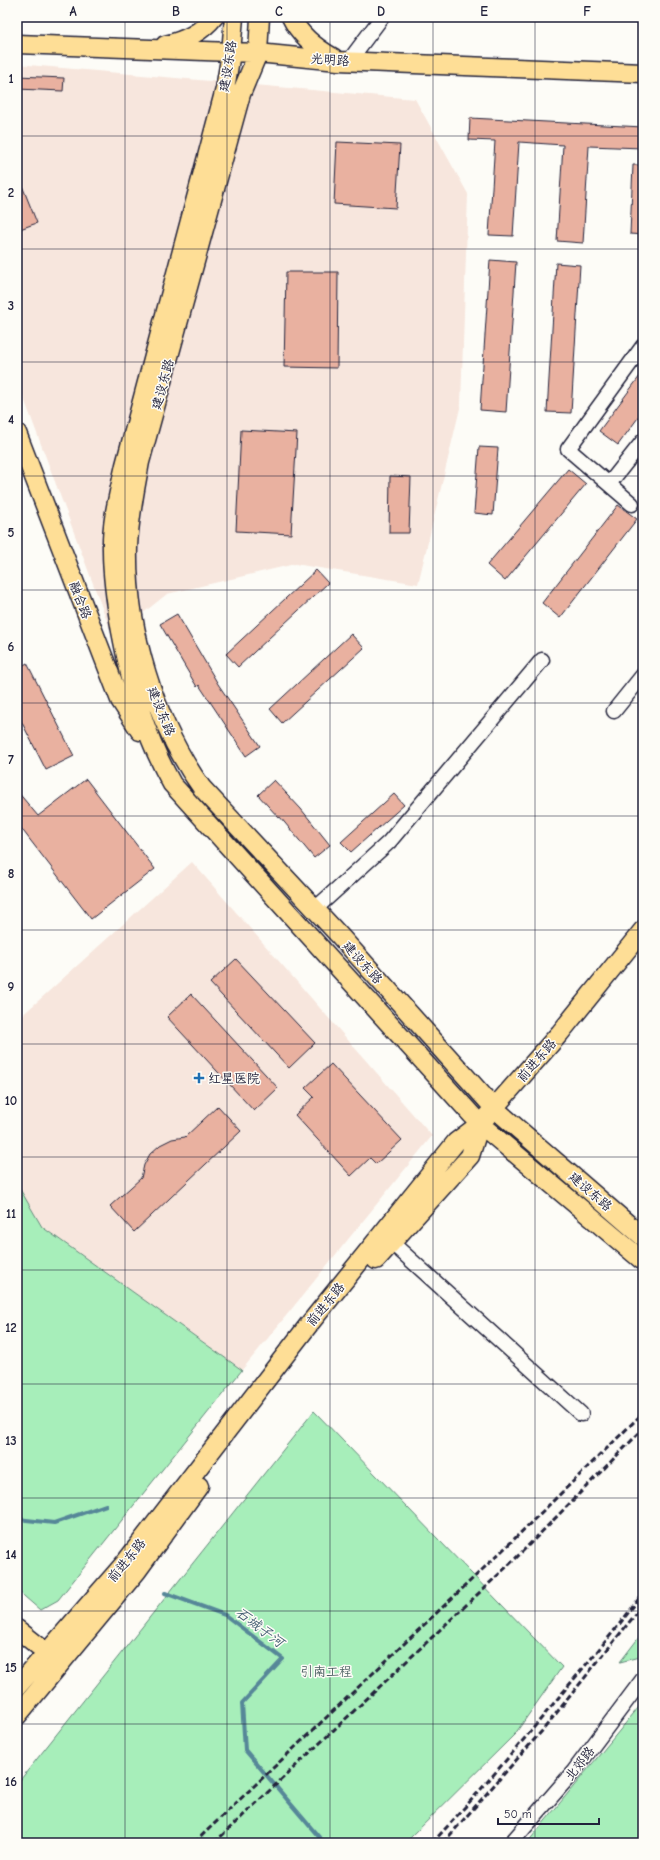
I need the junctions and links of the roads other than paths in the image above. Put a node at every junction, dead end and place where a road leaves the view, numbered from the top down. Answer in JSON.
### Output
{"nodes":[{"id":1,"x":214,"y":17,"type":"edge"},
{"id":2,"x":234,"y":17,"type":"edge"},
{"id":3,"x":260,"y":17,"type":"edge"},
{"id":4,"x":291,"y":17,"type":"edge"},
{"id":5,"x":382,"y":17,"type":"edge"},
{"id":6,"x":17,"y":44,"type":"edge"},
{"id":7,"x":151,"y":49,"type":"junction"},
{"id":8,"x":231,"y":53,"type":"junction"},
{"id":9,"x":258,"y":53,"type":"junction"},
{"id":10,"x":344,"y":61,"type":"junction"},
{"id":11,"x":643,"y":73,"type":"edge"},
{"id":12,"x":643,"y":346,"type":"edge"},
{"id":13,"x":17,"y":433,"type":"edge"},
{"id":14,"x":643,"y":441,"type":"edge"},
{"id":15,"x":609,"y":484,"type":"junction"},
{"id":16,"x":632,"y":504,"type":"dead end"},
{"id":17,"x":542,"y":660,"type":"dead end"},
{"id":18,"x":643,"y":675,"type":"edge"},
{"id":19,"x":614,"y":711,"type":"dead end"},
{"id":20,"x":159,"y":760,"type":"junction"},
{"id":21,"x":315,"y":909,"type":"junction"},
{"id":22,"x":643,"y":930,"type":"edge"},
{"id":23,"x":494,"y":1108,"type":"junction"},
{"id":24,"x":480,"y":1124,"type":"junction"},
{"id":25,"x":643,"y":1237,"type":"edge"},
{"id":26,"x":391,"y":1242,"type":"junction"},
{"id":27,"x":643,"y":1261,"type":"edge"},
{"id":28,"x":581,"y":1414,"type":"dead end"},
{"id":29,"x":17,"y":1629,"type":"edge"},
{"id":30,"x":53,"y":1658,"type":"junction"},
{"id":31,"x":643,"y":1680,"type":"edge"},
{"id":32,"x":17,"y":1688,"type":"edge"},
{"id":33,"x":17,"y":1716,"type":"edge"},
{"id":34,"x":511,"y":1843,"type":"edge"}],
"edges":[{"from":1,"to":7,"type":"main road"},
{"from":2,"to":8,"type":"main road","name":"建设东路"},
{"from":3,"to":9,"type":"main road","name":"建设东路"},
{"from":4,"to":10,"type":"main road"},
{"from":5,"to":10,"type":"street"},
{"from":6,"to":7,"type":"main road","name":"光明路"},
{"from":7,"to":8,"type":"main road","name":"光明路"},
{"from":8,"to":9,"type":"main road","name":"光明路"},
{"from":8,"to":20,"type":"main road","name":"建设东路"},
{"from":9,"to":10,"type":"main road","name":"光明路"},
{"from":9,"to":21,"type":"main road","name":"建设东路"},
{"from":10,"to":11,"type":"main road","name":"光明路"},
{"from":12,"to":15,"type":"street"},
{"from":13,"to":20,"type":"main road","name":"融合路"},
{"from":14,"to":15,"type":"street"},
{"from":15,"to":16,"type":"street"},
{"from":17,"to":21,"type":"street"},
{"from":18,"to":19,"type":"street"},
{"from":20,"to":24,"type":"main road","name":"建设东路"},
{"from":21,"to":23,"type":"main road","name":"建设东路"},
{"from":22,"to":23,"type":"main road","name":"前进东路"},
{"from":23,"to":24,"type":"main road","name":"前进东路"},
{"from":23,"to":25,"type":"main road","name":"建设东路"},
{"from":24,"to":26,"type":"main road"},
{"from":24,"to":27,"type":"main road","name":"建设东路"},
{"from":24,"to":30,"type":"main road","name":"前进东路"},
{"from":26,"to":28,"type":"street"},
{"from":26,"to":30,"type":"main road"},
{"from":29,"to":30,"type":"main road"},
{"from":30,"to":32,"type":"main road","name":"前进东路"},
{"from":30,"to":33,"type":"main road"},
{"from":31,"to":34,"type":"street","name":"北郊路"}]}
